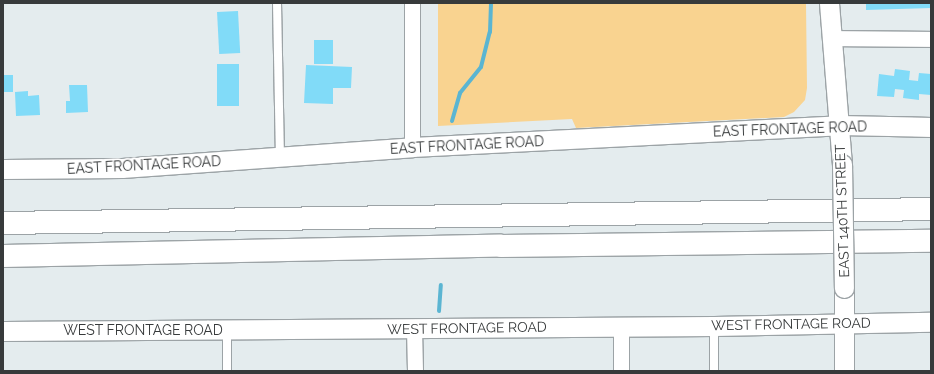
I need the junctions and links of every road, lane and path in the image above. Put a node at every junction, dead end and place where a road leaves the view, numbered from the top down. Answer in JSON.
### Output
{"nodes":[{"id":1,"x":277,"y":3,"type":"edge"},
{"id":2,"x":412,"y":3,"type":"edge"},
{"id":3,"x":829,"y":3,"type":"edge"},
{"id":4,"x":832,"y":38,"type":"junction"},
{"id":5,"x":931,"y":39,"type":"edge"},
{"id":6,"x":839,"y":125,"type":"junction"},
{"id":7,"x":931,"y":127,"type":"edge"},
{"id":8,"x":412,"y":148,"type":"junction"},
{"id":9,"x":280,"y":157,"type":"junction"},
{"id":10,"x":3,"y":169,"type":"edge"},
{"id":11,"x":931,"y":209,"type":"edge"},
{"id":12,"x":3,"y":223,"type":"edge"},
{"id":13,"x":931,"y":240,"type":"edge"},
{"id":14,"x":3,"y":256,"type":"edge"},
{"id":15,"x":931,"y":322,"type":"edge"},
{"id":16,"x":844,"y":323,"type":"junction"},
{"id":17,"x":621,"y":326,"type":"junction"},
{"id":18,"x":714,"y":326,"type":"junction"},
{"id":19,"x":227,"y":329,"type":"junction"},
{"id":20,"x":414,"y":329,"type":"junction"},
{"id":21,"x":3,"y":330,"type":"edge"},
{"id":22,"x":227,"y":371,"type":"edge"},
{"id":23,"x":415,"y":371,"type":"edge"},
{"id":24,"x":621,"y":371,"type":"edge"},
{"id":25,"x":714,"y":371,"type":"edge"},
{"id":26,"x":844,"y":371,"type":"edge"}],
"edges":[{"from":1,"to":9,"type":"lane"},
{"from":2,"to":8,"type":"street"},
{"from":3,"to":4,"type":"street","name":"EAST 140TH STREET"},
{"from":4,"to":5,"type":"street"},
{"from":4,"to":6,"type":"street","name":"EAST 140TH STREET"},
{"from":6,"to":7,"type":"street","name":"EAST FRONTAGE ROAD"},
{"from":6,"to":8,"type":"street","name":"EAST FRONTAGE ROAD"},
{"from":6,"to":16,"type":"street","name":"EAST 140TH STREET","bridge":true},
{"from":8,"to":9,"type":"street","name":"EAST FRONTAGE ROAD"},
{"from":9,"to":10,"type":"street","name":"EAST FRONTAGE ROAD"},
{"from":11,"to":12,"type":"highway"},
{"from":13,"to":14,"type":"highway"},
{"from":15,"to":16,"type":"street","name":"WEST FRONTAGE ROAD"},
{"from":16,"to":18,"type":"street","name":"WEST FRONTAGE ROAD"},
{"from":16,"to":26,"type":"street","name":"EAST 140TH STREET"},
{"from":17,"to":18,"type":"street","name":"WEST FRONTAGE ROAD"},
{"from":17,"to":20,"type":"street","name":"WEST FRONTAGE ROAD"},
{"from":17,"to":24,"type":"street"},
{"from":18,"to":25,"type":"lane"},
{"from":19,"to":20,"type":"street","name":"WEST FRONTAGE ROAD"},
{"from":19,"to":21,"type":"street","name":"WEST FRONTAGE ROAD"},
{"from":19,"to":22,"type":"lane"},
{"from":20,"to":23,"type":"street"}]}
